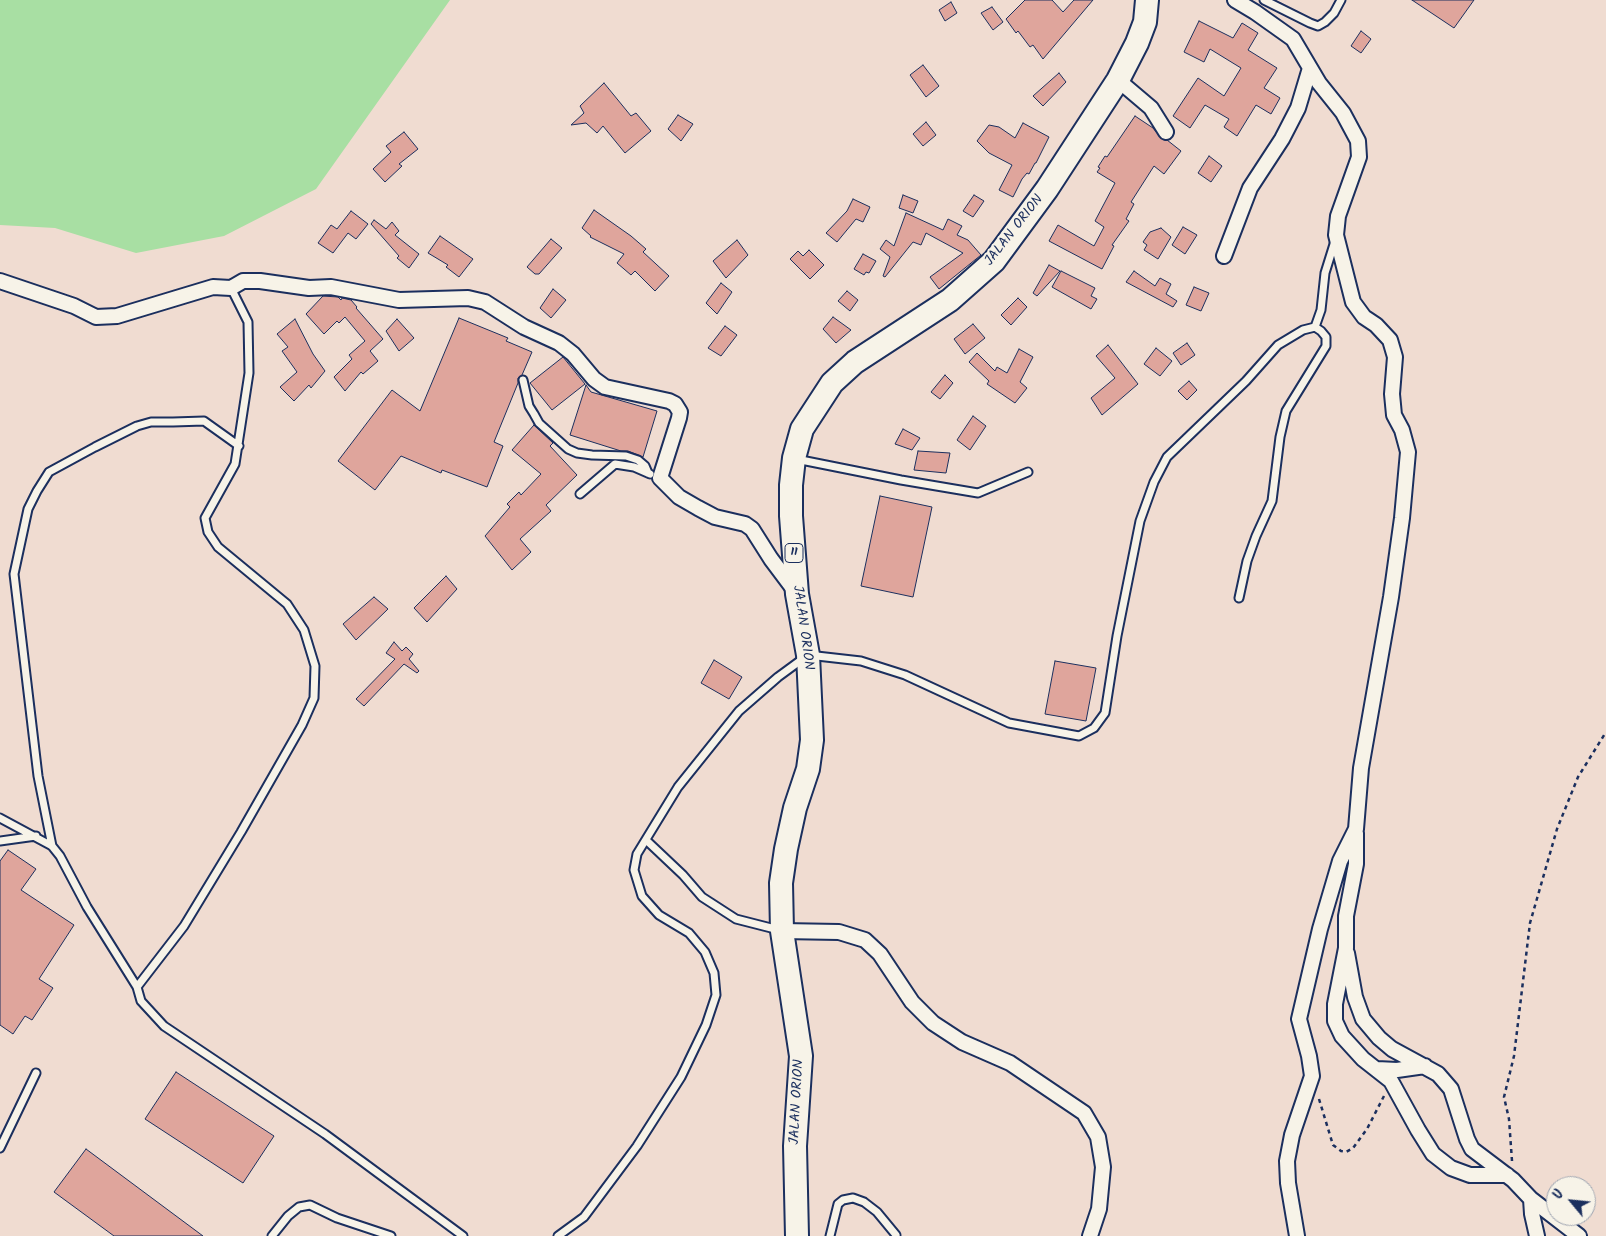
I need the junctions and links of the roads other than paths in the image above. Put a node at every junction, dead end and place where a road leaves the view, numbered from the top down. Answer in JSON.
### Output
{"nodes":[{"id":1,"x":1147,"y":0,"type":"edge"},
{"id":2,"x":1234,"y":0,"type":"edge"},
{"id":3,"x":1264,"y":0,"type":"edge"},
{"id":4,"x":1341,"y":0,"type":"edge"},
{"id":5,"x":1310,"y":68,"type":"junction"},
{"id":6,"x":1118,"y":80,"type":"junction"},
{"id":7,"x":1166,"y":132,"type":"dead end"},
{"id":8,"x":1336,"y":235,"type":"junction"},
{"id":9,"x":1224,"y":256,"type":"dead end"},
{"id":10,"x":0,"y":281,"type":"edge"},
{"id":11,"x":231,"y":288,"type":"junction"},
{"id":12,"x":1315,"y":327,"type":"junction"},
{"id":13,"x":523,"y":380,"type":"dead end"},
{"id":14,"x":239,"y":446,"type":"junction"},
{"id":15,"x":794,"y":458,"type":"junction"},
{"id":16,"x":1028,"y":472,"type":"dead end"},
{"id":17,"x":654,"y":476,"type":"junction"},
{"id":18,"x":580,"y":494,"type":"dead end"},
{"id":19,"x":797,"y":594,"type":"junction"},
{"id":20,"x":1239,"y":598,"type":"dead end"},
{"id":21,"x":808,"y":656,"type":"junction"},
{"id":22,"x":0,"y":818,"type":"edge"},
{"id":23,"x":1356,"y":829,"type":"junction"},
{"id":24,"x":36,"y":836,"type":"junction"},
{"id":25,"x":646,"y":840,"type":"junction"},
{"id":26,"x":0,"y":841,"type":"edge"},
{"id":27,"x":52,"y":846,"type":"junction"},
{"id":28,"x":782,"y":931,"type":"junction"},
{"id":29,"x":1346,"y":948,"type":"junction"},
{"id":30,"x":137,"y":988,"type":"junction"},
{"id":31,"x":1425,"y":1066,"type":"junction"},
{"id":32,"x":1377,"y":1070,"type":"junction"},
{"id":33,"x":36,"y":1073,"type":"dead end"},
{"id":34,"x":0,"y":1148,"type":"edge"},
{"id":35,"x":1510,"y":1178,"type":"junction"},
{"id":36,"x":1532,"y":1199,"type":"junction"},
{"id":37,"x":896,"y":1235,"type":"edge"},
{"id":38,"x":272,"y":1236,"type":"edge"},
{"id":39,"x":391,"y":1236,"type":"edge"},
{"id":40,"x":463,"y":1236,"type":"edge"},
{"id":41,"x":558,"y":1236,"type":"edge"},
{"id":42,"x":797,"y":1236,"type":"edge"},
{"id":43,"x":830,"y":1236,"type":"edge"},
{"id":44,"x":1090,"y":1236,"type":"edge"},
{"id":45,"x":1297,"y":1236,"type":"edge"},
{"id":46,"x":1537,"y":1236,"type":"edge"},
{"id":47,"x":1579,"y":1236,"type":"edge"}],
"edges":[{"from":1,"to":6,"type":"highway","name":"JALAN ORION","number":"11"},
{"from":2,"to":5,"type":"street"},
{"from":3,"to":4,"type":"lane"},
{"from":5,"to":8,"type":"street"},
{"from":5,"to":9,"type":"street"},
{"from":6,"to":7,"type":"street"},
{"from":6,"to":15,"type":"highway","name":"JALAN ORION","number":"11"},
{"from":8,"to":12,"type":"lane"},
{"from":8,"to":23,"type":"street"},
{"from":10,"to":11,"type":"street"},
{"from":11,"to":14,"type":"lane"},
{"from":11,"to":17,"type":"street"},
{"from":12,"to":20,"type":"lane"},
{"from":12,"to":21,"type":"lane"},
{"from":13,"to":17,"type":"lane"},
{"from":14,"to":27,"type":"lane"},
{"from":14,"to":30,"type":"lane"},
{"from":15,"to":16,"type":"lane"},
{"from":15,"to":19,"type":"highway","name":"JALAN ORION","number":"11"},
{"from":17,"to":18,"type":"lane"},
{"from":17,"to":19,"type":"street"},
{"from":19,"to":21,"type":"highway","name":"JALAN ORION","number":"11"},
{"from":21,"to":25,"type":"lane"},
{"from":21,"to":28,"type":"highway","name":"JALAN ORION","number":"11"},
{"from":22,"to":24,"type":"lane"},
{"from":23,"to":29,"type":"street"},
{"from":23,"to":45,"type":"street"},
{"from":24,"to":26,"type":"lane"},
{"from":24,"to":27,"type":"lane"},
{"from":25,"to":28,"type":"lane"},
{"from":25,"to":41,"type":"lane"},
{"from":27,"to":30,"type":"lane"},
{"from":28,"to":42,"type":"highway","name":"JALAN ORION","number":"11"},
{"from":28,"to":44,"type":"street"},
{"from":29,"to":31,"type":"street"},
{"from":29,"to":32,"type":"street"},
{"from":30,"to":40,"type":"lane"},
{"from":31,"to":32,"type":"street"},
{"from":31,"to":35,"type":"street"},
{"from":32,"to":35,"type":"street"},
{"from":33,"to":34,"type":"lane"},
{"from":35,"to":36,"type":"street"},
{"from":36,"to":46,"type":"street"},
{"from":36,"to":47,"type":"street"},
{"from":37,"to":43,"type":"lane"},
{"from":38,"to":39,"type":"lane"}]}
